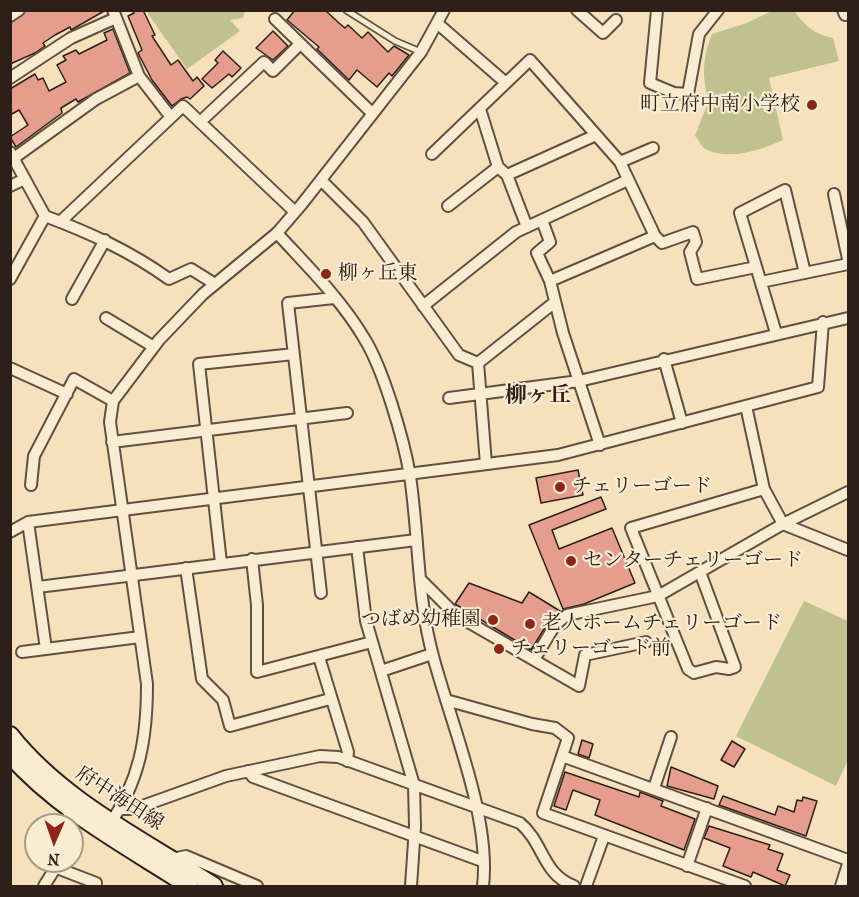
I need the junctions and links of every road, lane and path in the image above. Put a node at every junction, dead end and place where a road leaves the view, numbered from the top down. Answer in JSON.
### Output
{"nodes":[{"id":1,"x":19,"y":10,"type":"edge"},
{"id":2,"x":346,"y":10,"type":"edge"},
{"id":3,"x":444,"y":10,"type":"edge"},
{"id":4,"x":577,"y":10,"type":"edge"},
{"id":5,"x":657,"y":10,"type":"edge"},
{"id":6,"x":718,"y":10,"type":"edge"},
{"id":7,"x":843,"y":10,"type":"edge"},
{"id":8,"x":115,"y":14,"type":"edge"},
{"id":9,"x":849,"y":14,"type":"edge"},
{"id":10,"x":10,"y":16,"type":"edge"},
{"id":11,"x":275,"y":20,"type":"dead end"},
{"id":12,"x":616,"y":20,"type":"dead end"},
{"id":13,"x":437,"y":23,"type":"junction"},
{"id":14,"x":300,"y":44,"type":"junction"},
{"id":15,"x":421,"y":52,"type":"junction"},
{"id":16,"x":139,"y":76,"type":"junction"},
{"id":17,"x":10,"y":78,"type":"edge"},
{"id":18,"x":506,"y":83,"type":"junction"},
{"id":19,"x":480,"y":108,"type":"junction"},
{"id":20,"x":372,"y":113,"type":"junction"},
{"id":21,"x":170,"y":116,"type":"junction"},
{"id":22,"x":200,"y":122,"type":"junction"},
{"id":23,"x":596,"y":135,"type":"junction"},
{"id":24,"x":653,"y":148,"type":"dead end"},
{"id":25,"x":432,"y":154,"type":"dead end"},
{"id":26,"x":12,"y":155,"type":"edge"},
{"id":27,"x":620,"y":162,"type":"junction"},
{"id":28,"x":503,"y":171,"type":"junction"},
{"id":29,"x":25,"y":178,"type":"junction"},
{"id":30,"x":321,"y":180,"type":"junction"},
{"id":31,"x":628,"y":180,"type":"junction"},
{"id":32,"x":10,"y":186,"type":"edge"},
{"id":33,"x":834,"y":194,"type":"dead end"},
{"id":34,"x":448,"y":206,"type":"dead end"},
{"id":35,"x":295,"y":212,"type":"junction"},
{"id":36,"x":45,"y":216,"type":"junction"},
{"id":37,"x":542,"y":220,"type":"junction"},
{"id":38,"x":60,"y":222,"type":"junction"},
{"id":39,"x":527,"y":227,"type":"junction"},
{"id":40,"x":277,"y":233,"type":"junction"},
{"id":41,"x":655,"y":236,"type":"junction"},
{"id":42,"x":105,"y":240,"type":"junction"},
{"id":43,"x":849,"y":259,"type":"edge"},
{"id":44,"x":849,"y":264,"type":"edge"},
{"id":45,"x":756,"y":267,"type":"junction"},
{"id":46,"x":805,"y":273,"type":"junction"},
{"id":47,"x":10,"y":279,"type":"edge"},
{"id":48,"x":550,"y":281,"type":"junction"},
{"id":49,"x":760,"y":282,"type":"junction"},
{"id":50,"x":215,"y":284,"type":"junction"},
{"id":51,"x":334,"y":298,"type":"junction"},
{"id":52,"x":72,"y":299,"type":"dead end"},
{"id":53,"x":555,"y":302,"type":"junction"},
{"id":54,"x":423,"y":306,"type":"junction"},
{"id":55,"x":106,"y":318,"type":"dead end"},
{"id":56,"x":849,"y":318,"type":"edge"},
{"id":57,"x":823,"y":322,"type":"junction"},
{"id":58,"x":776,"y":333,"type":"junction"},
{"id":59,"x":154,"y":347,"type":"junction"},
{"id":60,"x":294,"y":354,"type":"junction"},
{"id":61,"x":664,"y":359,"type":"junction"},
{"id":62,"x":478,"y":363,"type":"junction"},
{"id":63,"x":10,"y":368,"type":"edge"},
{"id":64,"x":579,"y":381,"type":"junction"},
{"id":65,"x":67,"y":394,"type":"junction"},
{"id":66,"x":480,"y":394,"type":"junction"},
{"id":67,"x":449,"y":398,"type":"dead end"},
{"id":68,"x":113,"y":401,"type":"junction"},
{"id":69,"x":746,"y":406,"type":"junction"},
{"id":70,"x":347,"y":413,"type":"dead end"},
{"id":71,"x":301,"y":418,"type":"junction"},
{"id":72,"x":682,"y":423,"type":"junction"},
{"id":73,"x":207,"y":430,"type":"junction"},
{"id":74,"x":112,"y":442,"type":"junction"},
{"id":75,"x":600,"y":445,"type":"junction"},
{"id":76,"x":486,"y":464,"type":"junction"},
{"id":77,"x":410,"y":474,"type":"junction"},
{"id":78,"x":31,"y":485,"type":"dead end"},
{"id":79,"x":308,"y":487,"type":"junction"},
{"id":80,"x":764,"y":489,"type":"junction"},
{"id":81,"x":849,"y":492,"type":"edge"},
{"id":82,"x":214,"y":499,"type":"junction"},
{"id":83,"x":121,"y":510,"type":"junction"},
{"id":84,"x":28,"y":522,"type":"junction"},
{"id":85,"x":783,"y":524,"type":"junction"},
{"id":86,"x":10,"y":532,"type":"edge"},
{"id":87,"x":416,"y":540,"type":"junction"},
{"id":88,"x":357,"y":547,"type":"junction"},
{"id":89,"x":849,"y":550,"type":"edge"},
{"id":90,"x":316,"y":552,"type":"junction"},
{"id":91,"x":252,"y":559,"type":"junction"},
{"id":92,"x":221,"y":563,"type":"junction"},
{"id":93,"x":186,"y":568,"type":"junction"},
{"id":94,"x":700,"y":572,"type":"junction"},
{"id":95,"x":131,"y":576,"type":"junction"},
{"id":96,"x":420,"y":579,"type":"junction"},
{"id":97,"x":38,"y":587,"type":"junction"},
{"id":98,"x":321,"y":593,"type":"dead end"},
{"id":99,"x":658,"y":596,"type":"junction"},
{"id":100,"x":140,"y":637,"type":"junction"},
{"id":101,"x":372,"y":642,"type":"junction"},
{"id":102,"x":646,"y":642,"type":"dead end"},
{"id":103,"x":46,"y":649,"type":"junction"},
{"id":104,"x":22,"y":652,"type":"dead end"},
{"id":105,"x":432,"y":654,"type":"junction"},
{"id":106,"x":319,"y":657,"type":"junction"},
{"id":107,"x":534,"y":660,"type":"junction"},
{"id":108,"x":381,"y":671,"type":"junction"},
{"id":109,"x":330,"y":699,"type":"junction"},
{"id":110,"x":446,"y":700,"type":"junction"},
{"id":111,"x":10,"y":735,"type":"edge"},
{"id":112,"x":672,"y":737,"type":"dead end"},
{"id":113,"x":10,"y":754,"type":"edge"},
{"id":114,"x":562,"y":756,"type":"junction"},
{"id":115,"x":347,"y":761,"type":"junction"},
{"id":116,"x":248,"y":771,"type":"junction"},
{"id":117,"x":414,"y":785,"type":"junction"},
{"id":118,"x":654,"y":788,"type":"junction"},
{"id":119,"x":476,"y":807,"type":"junction"},
{"id":120,"x":707,"y":808,"type":"junction"},
{"id":121,"x":64,"y":813,"type":"edge"},
{"id":122,"x":84,"y":819,"type":"edge"},
{"id":123,"x":112,"y":821,"type":"junction"},
{"id":124,"x":604,"y":836,"type":"junction"},
{"id":125,"x":414,"y":838,"type":"junction"},
{"id":126,"x":172,"y":859,"type":"junction"},
{"id":127,"x":482,"y":861,"type":"junction"},
{"id":128,"x":849,"y":862,"type":"edge"},
{"id":129,"x":687,"y":866,"type":"junction"},
{"id":130,"x":52,"y":873,"type":"edge"},
{"id":131,"x":77,"y":873,"type":"edge"},
{"id":132,"x":44,"y":886,"type":"edge"},
{"id":133,"x":96,"y":886,"type":"edge"},
{"id":134,"x":189,"y":886,"type":"edge"},
{"id":135,"x":214,"y":886,"type":"edge"},
{"id":136,"x":257,"y":886,"type":"edge"},
{"id":137,"x":411,"y":886,"type":"edge"},
{"id":138,"x":483,"y":886,"type":"edge"},
{"id":139,"x":574,"y":886,"type":"edge"},
{"id":140,"x":586,"y":886,"type":"edge"},
{"id":141,"x":746,"y":886,"type":"edge"},
{"id":142,"x":841,"y":886,"type":"edge"}],
"edges":[{"from":1,"to":10,"type":"street"},
{"from":2,"to":15,"type":"lane"},
{"from":3,"to":13,"type":"street"},
{"from":4,"to":12,"type":"street"},
{"from":5,"to":6,"type":"street"},
{"from":7,"to":9,"type":"street"},
{"from":8,"to":16,"type":"street"},
{"from":8,"to":17,"type":"street"},
{"from":11,"to":14,"type":"street"},
{"from":13,"to":15,"type":"street"},
{"from":13,"to":18,"type":"street"},
{"from":14,"to":20,"type":"street"},
{"from":14,"to":22,"type":"street"},
{"from":15,"to":20,"type":"street"},
{"from":16,"to":21,"type":"street"},
{"from":16,"to":26,"type":"street"},
{"from":18,"to":19,"type":"street"},
{"from":18,"to":23,"type":"street"},
{"from":19,"to":25,"type":"street"},
{"from":19,"to":28,"type":"street"},
{"from":20,"to":30,"type":"street"},
{"from":21,"to":22,"type":"street"},
{"from":21,"to":38,"type":"street"},
{"from":22,"to":35,"type":"street"},
{"from":23,"to":27,"type":"street"},
{"from":23,"to":28,"type":"street"},
{"from":24,"to":27,"type":"street"},
{"from":26,"to":29,"type":"street"},
{"from":27,"to":31,"type":"street"},
{"from":28,"to":34,"type":"street"},
{"from":28,"to":39,"type":"street"},
{"from":29,"to":32,"type":"street"},
{"from":29,"to":36,"type":"street"},
{"from":30,"to":35,"type":"street"},
{"from":30,"to":54,"type":"street"},
{"from":31,"to":37,"type":"street"},
{"from":31,"to":41,"type":"street"},
{"from":33,"to":43,"type":"street"},
{"from":35,"to":40,"type":"street"},
{"from":36,"to":38,"type":"street"},
{"from":36,"to":47,"type":"street"},
{"from":37,"to":39,"type":"street"},
{"from":37,"to":48,"type":"street"},
{"from":38,"to":42,"type":"street"},
{"from":39,"to":54,"type":"street"},
{"from":40,"to":50,"type":"street"},
{"from":40,"to":51,"type":"street"},
{"from":41,"to":45,"type":"street"},
{"from":41,"to":48,"type":"street"},
{"from":42,"to":50,"type":"street"},
{"from":42,"to":52,"type":"street"},
{"from":44,"to":46,"type":"street"},
{"from":45,"to":46,"type":"street"},
{"from":45,"to":49,"type":"street"},
{"from":46,"to":49,"type":"street"},
{"from":48,"to":53,"type":"street"},
{"from":49,"to":58,"type":"street"},
{"from":50,"to":59,"type":"street"},
{"from":51,"to":60,"type":"street"},
{"from":51,"to":77,"type":"street"},
{"from":53,"to":62,"type":"street"},
{"from":53,"to":64,"type":"street"},
{"from":54,"to":62,"type":"street"},
{"from":55,"to":59,"type":"street"},
{"from":56,"to":57,"type":"street"},
{"from":57,"to":58,"type":"street"},
{"from":57,"to":69,"type":"street"},
{"from":58,"to":61,"type":"street"},
{"from":59,"to":68,"type":"street"},
{"from":60,"to":71,"type":"street"},
{"from":60,"to":73,"type":"street"},
{"from":61,"to":64,"type":"street"},
{"from":61,"to":72,"type":"street"},
{"from":62,"to":66,"type":"street"},
{"from":63,"to":65,"type":"street"},
{"from":64,"to":66,"type":"street"},
{"from":64,"to":75,"type":"street"},
{"from":65,"to":68,"type":"street"},
{"from":65,"to":78,"type":"street"},
{"from":66,"to":67,"type":"street"},
{"from":66,"to":76,"type":"street"},
{"from":68,"to":74,"type":"street"},
{"from":69,"to":72,"type":"street"},
{"from":69,"to":80,"type":"street"},
{"from":70,"to":71,"type":"street"},
{"from":71,"to":73,"type":"street"},
{"from":71,"to":79,"type":"street"},
{"from":72,"to":75,"type":"street"},
{"from":73,"to":74,"type":"street"},
{"from":73,"to":82,"type":"street"},
{"from":74,"to":83,"type":"street"},
{"from":75,"to":76,"type":"street"},
{"from":76,"to":77,"type":"street"},
{"from":77,"to":79,"type":"street"},
{"from":77,"to":87,"type":"street"},
{"from":79,"to":82,"type":"street"},
{"from":79,"to":90,"type":"street"},
{"from":80,"to":85,"type":"street"},
{"from":80,"to":99,"type":"street"},
{"from":81,"to":85,"type":"street"},
{"from":82,"to":83,"type":"street"},
{"from":82,"to":92,"type":"street"},
{"from":83,"to":84,"type":"street"},
{"from":83,"to":95,"type":"street"},
{"from":84,"to":86,"type":"street"},
{"from":84,"to":97,"type":"street"},
{"from":85,"to":89,"type":"street"},
{"from":85,"to":94,"type":"street"},
{"from":87,"to":88,"type":"street"},
{"from":87,"to":96,"type":"street"},
{"from":88,"to":90,"type":"street"},
{"from":88,"to":101,"type":"street"},
{"from":90,"to":91,"type":"street"},
{"from":90,"to":98,"type":"street"},
{"from":91,"to":92,"type":"street"},
{"from":91,"to":106,"type":"street"},
{"from":92,"to":93,"type":"street"},
{"from":93,"to":95,"type":"street"},
{"from":93,"to":109,"type":"street"},
{"from":94,"to":99,"type":"street"},
{"from":94,"to":99,"type":"street"},
{"from":95,"to":97,"type":"street"},
{"from":95,"to":100,"type":"street"},
{"from":96,"to":105,"type":"street"},
{"from":96,"to":107,"type":"street"},
{"from":97,"to":103,"type":"street"},
{"from":99,"to":107,"type":"street"},
{"from":100,"to":103,"type":"street"},
{"from":100,"to":123,"type":"street"},
{"from":101,"to":106,"type":"street"},
{"from":101,"to":108,"type":"street"},
{"from":102,"to":107,"type":"street"},
{"from":103,"to":104,"type":"street"},
{"from":105,"to":108,"type":"street"},
{"from":105,"to":110,"type":"street"},
{"from":106,"to":109,"type":"street"},
{"from":108,"to":117,"type":"street"},
{"from":109,"to":115,"type":"street"},
{"from":110,"to":114,"type":"street"},
{"from":110,"to":119,"type":"street"},
{"from":111,"to":123,"type":"main road","name":"府中海田線"},
{"from":112,"to":118,"type":"street"},
{"from":113,"to":121,"type":"main road","name":"府中海田線"},
{"from":114,"to":118,"type":"street"},
{"from":114,"to":124,"type":"street"},
{"from":115,"to":116,"type":"street"},
{"from":115,"to":117,"type":"street"},
{"from":116,"to":123,"type":"street"},
{"from":116,"to":125,"type":"street"},
{"from":117,"to":119,"type":"street"},
{"from":117,"to":125,"type":"street"},
{"from":118,"to":120,"type":"street"},
{"from":119,"to":127,"type":"street"},
{"from":119,"to":139,"type":"street"},
{"from":120,"to":128,"type":"street"},
{"from":120,"to":129,"type":"street"},
{"from":122,"to":123,"type":"main road","name":"府中海田線"},
{"from":123,"to":126,"type":"main road","name":"府中海田線"},
{"from":123,"to":134,"type":"main road","name":"府中海田線"},
{"from":124,"to":129,"type":"street"},
{"from":124,"to":140,"type":"street"},
{"from":125,"to":127,"type":"street"},
{"from":125,"to":137,"type":"street"},
{"from":126,"to":135,"type":"main road","name":"府中海田線"},
{"from":126,"to":136,"type":"street"},
{"from":127,"to":138,"type":"street"},
{"from":128,"to":142,"type":"street"},
{"from":129,"to":141,"type":"street"},
{"from":130,"to":132,"type":"street"},
{"from":131,"to":133,"type":"street"}]}
